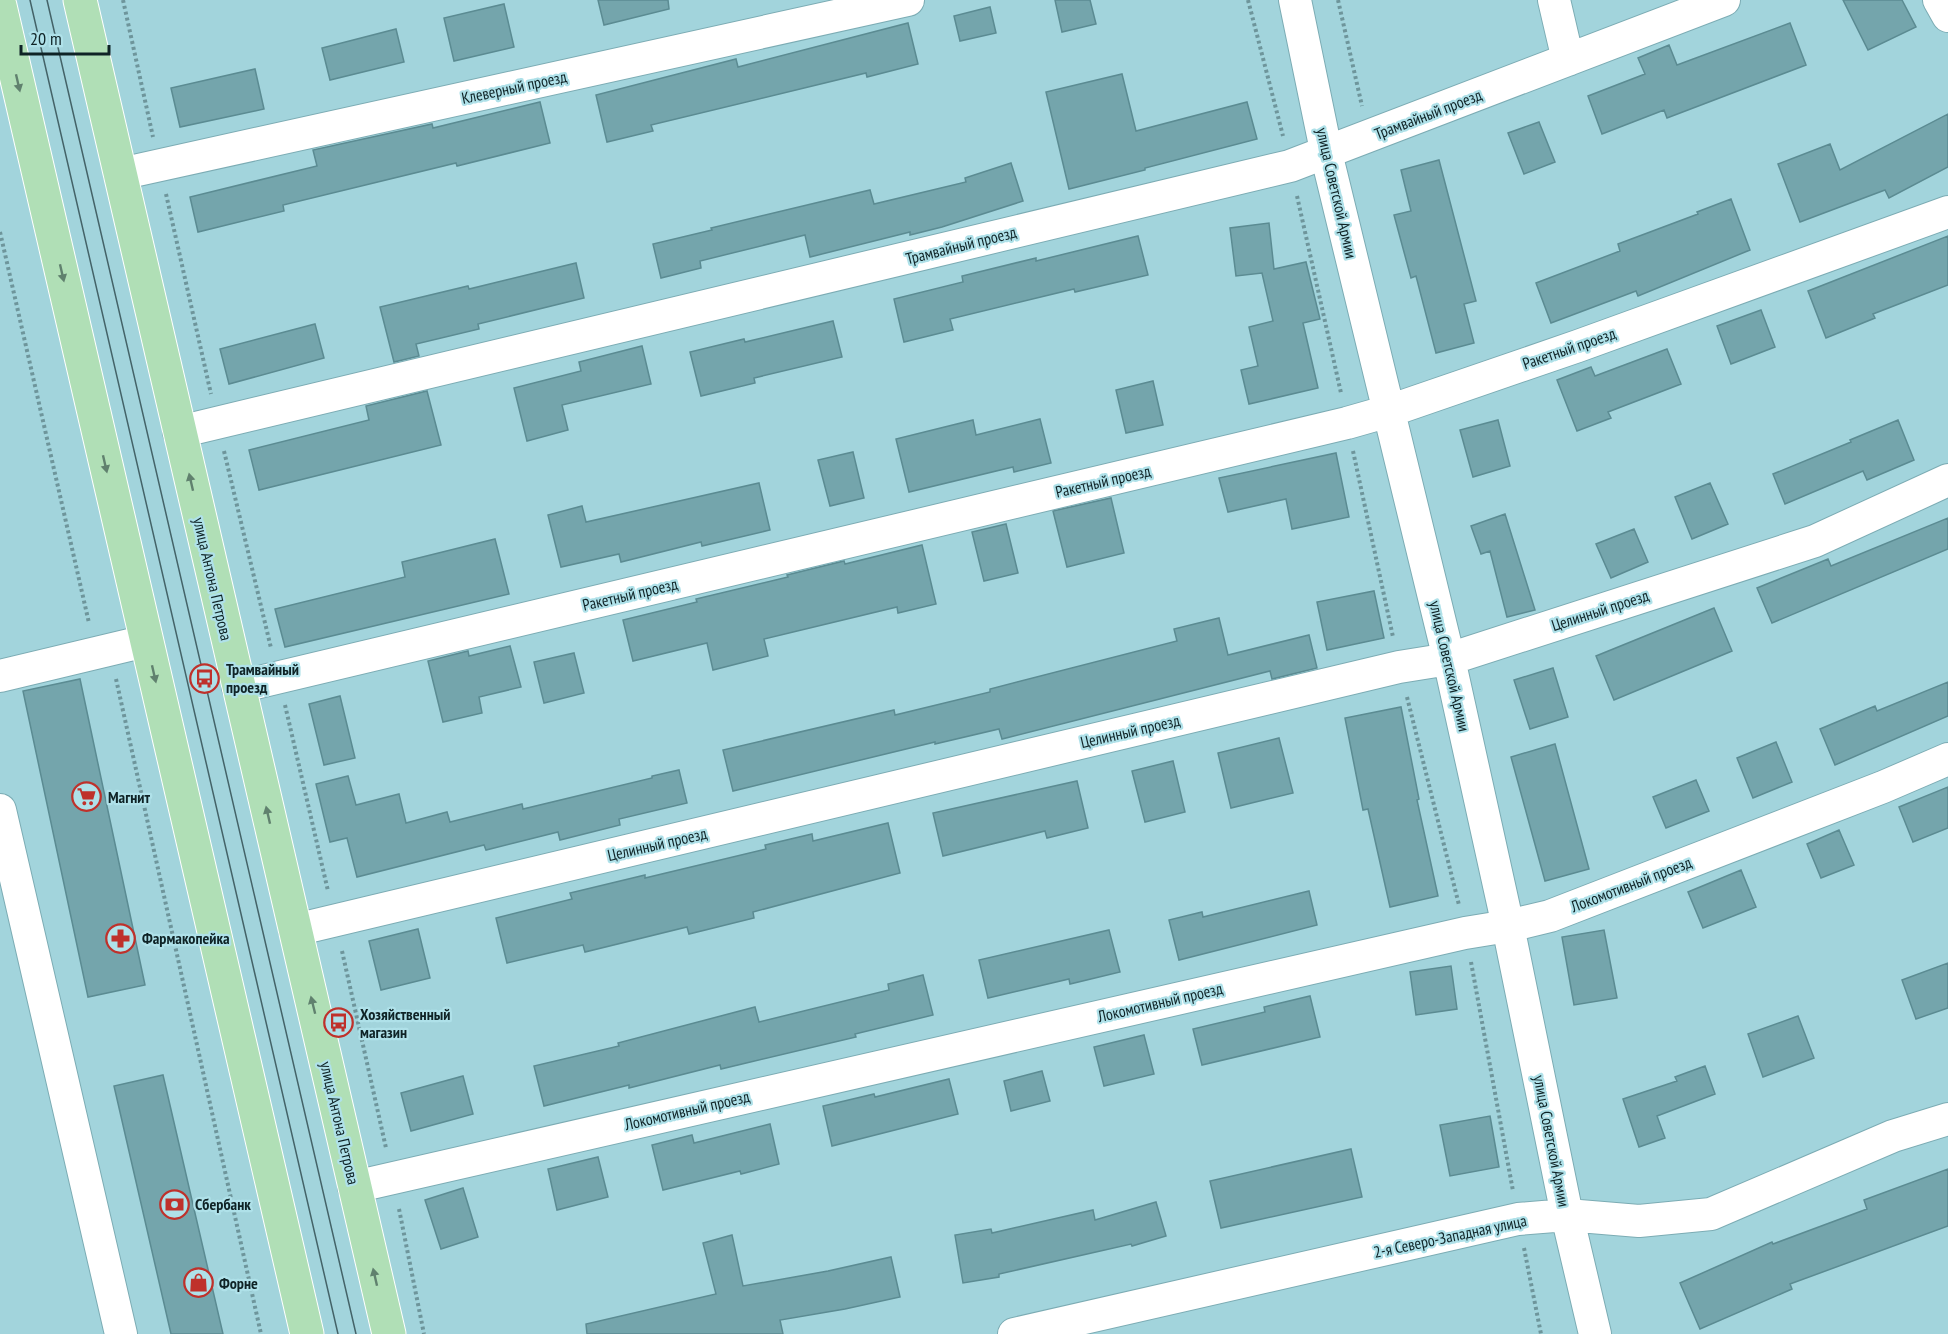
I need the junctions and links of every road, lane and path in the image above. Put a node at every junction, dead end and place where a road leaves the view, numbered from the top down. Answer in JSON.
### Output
{"nodes":[{"id":1,"x":80,"y":0,"type":"edge"},
{"id":2,"x":908,"y":0,"type":"edge"},
{"id":3,"x":1294,"y":0,"type":"edge"},
{"id":4,"x":1338,"y":0,"type":"edge"},
{"id":5,"x":1554,"y":0,"type":"edge"},
{"id":6,"x":1724,"y":0,"type":"edge"},
{"id":7,"x":1939,"y":0,"type":"edge"},
{"id":8,"x":0,"y":6,"type":"edge"},
{"id":9,"x":1948,"y":16,"type":"edge"},
{"id":10,"x":1568,"y":60,"type":"junction"},
{"id":11,"x":1369,"y":136,"type":"junction"},
{"id":12,"x":1326,"y":152,"type":"junction"},
{"id":13,"x":120,"y":174,"type":"junction"},
{"id":14,"x":1948,"y":212,"type":"edge"},
{"id":15,"x":0,"y":232,"type":"edge"},
{"id":16,"x":1389,"y":411,"type":"junction"},
{"id":17,"x":180,"y":432,"type":"junction"},
{"id":18,"x":1948,"y":480,"type":"edge"},
{"id":19,"x":146,"y":641,"type":"junction"},
{"id":20,"x":109,"y":649,"type":"junction"},
{"id":21,"x":1449,"y":659,"type":"junction"},
{"id":22,"x":0,"y":676,"type":"edge"},
{"id":23,"x":238,"y":687,"type":"junction"},
{"id":24,"x":1948,"y":759,"type":"edge"},
{"id":25,"x":0,"y":810,"type":"edge"},
{"id":26,"x":1508,"y":926,"type":"junction"},
{"id":27,"x":295,"y":930,"type":"junction"},
{"id":28,"x":1948,"y":1119,"type":"edge"},
{"id":29,"x":354,"y":1186,"type":"junction"},
{"id":30,"x":1567,"y":1215,"type":"junction"},
{"id":31,"x":121,"y":1334,"type":"edge"},
{"id":32,"x":261,"y":1334,"type":"edge"},
{"id":33,"x":307,"y":1334,"type":"edge"},
{"id":34,"x":389,"y":1334,"type":"edge"},
{"id":35,"x":1014,"y":1334,"type":"edge"},
{"id":36,"x":1595,"y":1334,"type":"edge"}],
"edges":[{"from":1,"to":13,"type":"main road","name":"улица Антона Петрова"},
{"from":2,"to":13,"type":"street","name":"Клеверный проезд"},
{"from":3,"to":12,"type":"street","name":"улица Советской Армии"},
{"from":4,"to":11,"type":"path"},
{"from":5,"to":10,"type":"street"},
{"from":6,"to":10,"type":"street","name":"Трамвайный проезд"},
{"from":7,"to":9,"type":"street"},
{"from":8,"to":19,"type":"main road","one_way":true},
{"from":10,"to":11,"type":"street","name":"Трамвайный проезд"},
{"from":11,"to":12,"type":"street","name":"Трамвайный проезд"},
{"from":12,"to":16,"type":"street","name":"улица Советской Армии"},
{"from":12,"to":17,"type":"street","name":"Трамвайный проезд"},
{"from":13,"to":17,"type":"main road","name":"улица Антона Петрова"},
{"from":14,"to":16,"type":"street","name":"Ракетный проезд"},
{"from":15,"to":20,"type":"path"},
{"from":16,"to":21,"type":"street","name":"улица Советской Армии"},
{"from":16,"to":23,"type":"street","name":"Ракетный проезд"},
{"from":23,"to":17,"type":"main road","name":"улица Антона Петрова","one_way":true},
{"from":18,"to":21,"type":"street","name":"Целинный проезд"},
{"from":19,"to":20,"type":"street"},
{"from":19,"to":33,"type":"main road","one_way":true},
{"from":20,"to":22,"type":"street"},
{"from":20,"to":32,"type":"path"},
{"from":21,"to":26,"type":"street","name":"улица Советской Армии"},
{"from":21,"to":27,"type":"street","name":"Целинный проезд"},
{"from":27,"to":23,"type":"main road","name":"улица Антона Петрова","one_way":true},
{"from":24,"to":26,"type":"street","name":"Локомотивный проезд"},
{"from":25,"to":31,"type":"street"},
{"from":26,"to":29,"type":"street","name":"Локомотивный проезд"},
{"from":26,"to":30,"type":"street","name":"улица Советской Армии"},
{"from":29,"to":27,"type":"main road","name":"улица Антона Петрова","one_way":true},
{"from":28,"to":30,"type":"street","name":"2-я Северо-Западная улица"},
{"from":34,"to":29,"type":"main road","name":"улица Антона Петрова","one_way":true},
{"from":30,"to":35,"type":"street","name":"2-я Северо-Западная улица"},
{"from":30,"to":36,"type":"street","name":"улица Советской Армии"}]}
